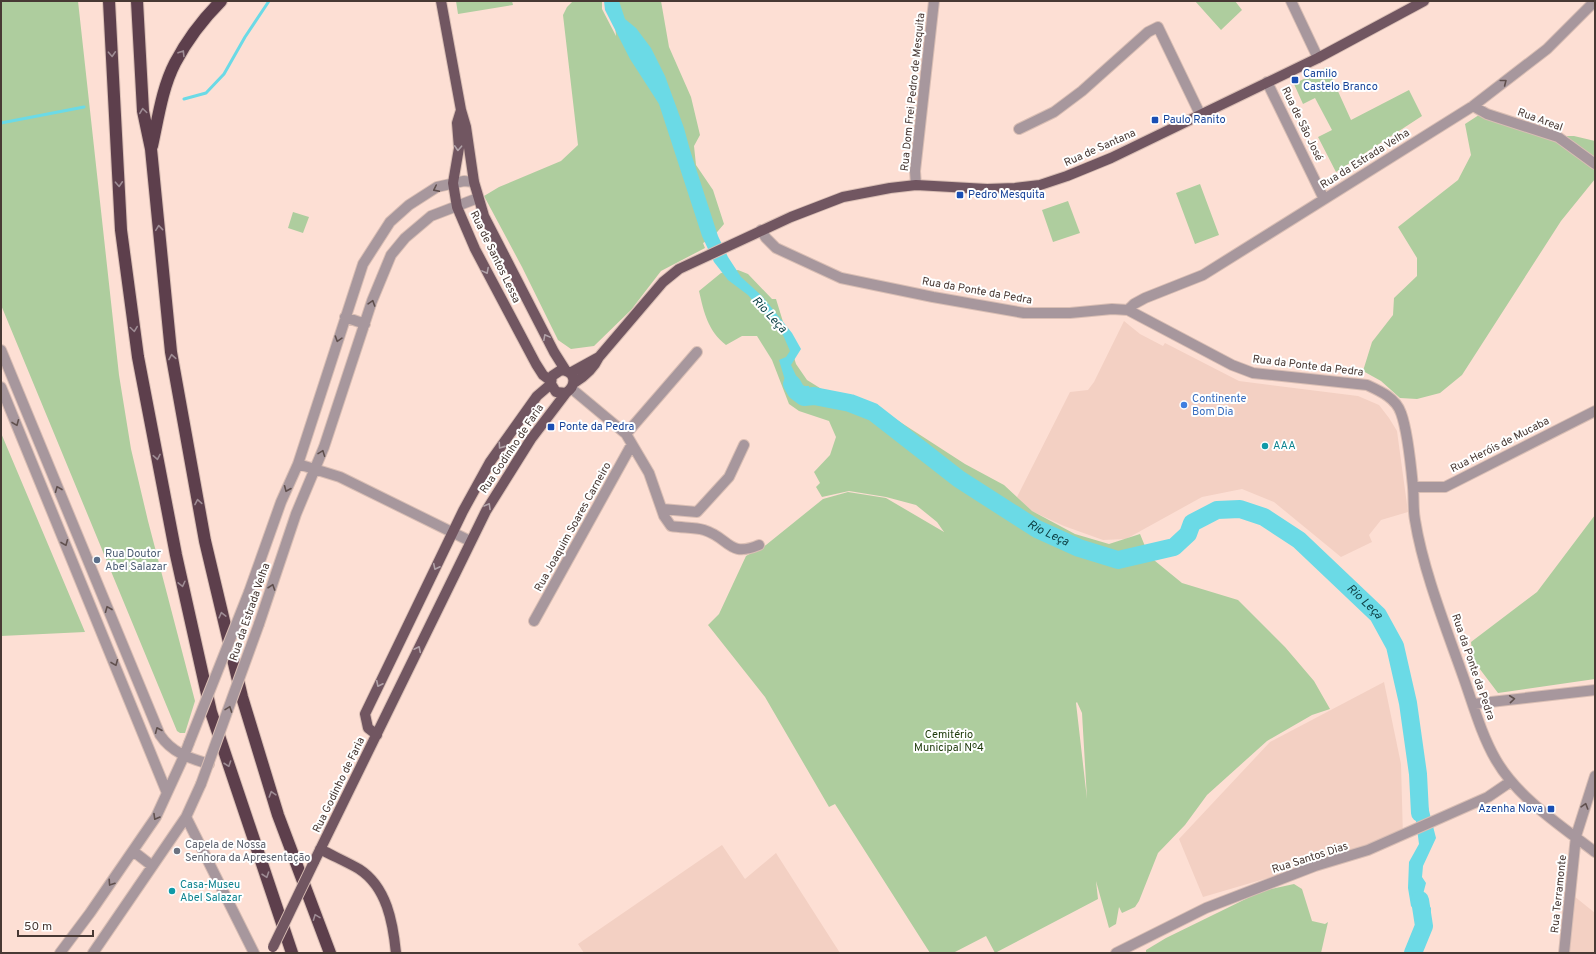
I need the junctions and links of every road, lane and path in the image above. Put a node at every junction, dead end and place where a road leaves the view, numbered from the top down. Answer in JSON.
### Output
{"nodes":[{"id":1,"x":102,"y":1,"type":"edge"},
{"id":2,"x":109,"y":1,"type":"edge"},
{"id":3,"x":138,"y":1,"type":"edge"},
{"id":4,"x":221,"y":1,"type":"edge"},
{"id":5,"x":442,"y":1,"type":"edge"},
{"id":6,"x":934,"y":1,"type":"edge"},
{"id":7,"x":1291,"y":1,"type":"edge"},
{"id":8,"x":1424,"y":1,"type":"edge"},
{"id":9,"x":1595,"y":1,"type":"edge"},
{"id":10,"x":110,"y":25,"type":"junction"},
{"id":11,"x":1318,"y":58,"type":"junction"},
{"id":12,"x":1267,"y":82,"type":"junction"},
{"id":13,"x":1473,"y":106,"type":"junction"},
{"id":14,"x":461,"y":110,"type":"junction"},
{"id":15,"x":1200,"y":114,"type":"junction"},
{"id":16,"x":1019,"y":129,"type":"dead end"},
{"id":17,"x":151,"y":149,"type":"junction"},
{"id":18,"x":1595,"y":164,"type":"edge"},
{"id":19,"x":474,"y":182,"type":"junction"},
{"id":20,"x":453,"y":183,"type":"junction"},
{"id":21,"x":916,"y":185,"type":"junction"},
{"id":22,"x":478,"y":198,"type":"junction"},
{"id":23,"x":1324,"y":199,"type":"junction"},
{"id":24,"x":457,"y":206,"type":"junction"},
{"id":25,"x":761,"y":230,"type":"junction"},
{"id":26,"x":1128,"y":310,"type":"junction"},
{"id":27,"x":345,"y":317,"type":"junction"},
{"id":28,"x":365,"y":324,"type":"junction"},
{"id":29,"x":1,"y":350,"type":"edge"},
{"id":30,"x":697,"y":352,"type":"dead end"},
{"id":31,"x":599,"y":357,"type":"junction"},
{"id":32,"x":568,"y":372,"type":"junction"},
{"id":33,"x":5,"y":373,"type":"edge"},
{"id":34,"x":551,"y":382,"type":"junction"},
{"id":35,"x":1,"y":387,"type":"edge"},
{"id":36,"x":571,"y":388,"type":"junction"},
{"id":37,"x":1595,"y":411,"type":"edge"},
{"id":38,"x":626,"y":434,"type":"junction"},
{"id":39,"x":632,"y":444,"type":"junction"},
{"id":40,"x":744,"y":445,"type":"dead end"},
{"id":41,"x":298,"y":464,"type":"junction"},
{"id":42,"x":316,"y":469,"type":"junction"},
{"id":43,"x":1413,"y":487,"type":"junction"},
{"id":44,"x":662,"y":509,"type":"junction"},
{"id":45,"x":452,"y":532,"type":"junction"},
{"id":46,"x":470,"y":541,"type":"junction"},
{"id":47,"x":759,"y":545,"type":"dead end"},
{"id":48,"x":534,"y":621,"type":"dead end"},
{"id":49,"x":1595,"y":690,"type":"edge"},
{"id":50,"x":1473,"y":704,"type":"junction"},
{"id":51,"x":377,"y":735,"type":"junction"},
{"id":52,"x":188,"y":758,"type":"junction"},
{"id":53,"x":209,"y":764,"type":"junction"},
{"id":54,"x":1595,"y":776,"type":"edge"},
{"id":55,"x":1510,"y":782,"type":"junction"},
{"id":56,"x":167,"y":793,"type":"junction"},
{"id":57,"x":186,"y":816,"type":"junction"},
{"id":58,"x":1576,"y":836,"type":"junction"},
{"id":59,"x":320,"y":849,"type":"junction"},
{"id":60,"x":133,"y":851,"type":"junction"},
{"id":61,"x":1595,"y":852,"type":"edge"},
{"id":62,"x":151,"y":865,"type":"junction"},
{"id":63,"x":272,"y":950,"type":"edge"},
{"id":64,"x":60,"y":953,"type":"edge"},
{"id":65,"x":93,"y":953,"type":"edge"},
{"id":66,"x":254,"y":953,"type":"edge"},
{"id":67,"x":292,"y":953,"type":"edge"},
{"id":68,"x":330,"y":953,"type":"edge"},
{"id":69,"x":396,"y":953,"type":"edge"},
{"id":70,"x":1116,"y":953,"type":"edge"},
{"id":71,"x":1564,"y":953,"type":"edge"}],
"edges":[{"from":1,"to":10,"type":"highway"},
{"from":2,"to":10,"type":"highway"},
{"from":17,"to":3,"type":"highway","one_way":true},
{"from":17,"to":4,"type":"highway","one_way":true},
{"from":5,"to":14,"type":"main road","name":"Rua de Santos Lessa"},
{"from":6,"to":21,"type":"street","name":"Rua Dom Frei Pedro de Mesquita"},
{"from":7,"to":11,"type":"street"},
{"from":8,"to":11,"type":"main road","name":"Rua de Santana"},
{"from":13,"to":9,"type":"street","name":"Rua da Estrada Velha","one_way":true},
{"from":10,"to":67,"type":"highway","one_way":true},
{"from":11,"to":12,"type":"main road","name":"Rua de Santana"},
{"from":12,"to":15,"type":"main road","name":"Rua de Santana"},
{"from":12,"to":23,"type":"street","name":"Rua de São José"},
{"from":13,"to":18,"type":"street","name":"Rua Areal"},
{"from":13,"to":23,"type":"street","name":"Rua da Estrada Velha"},
{"from":14,"to":19,"type":"main road","name":"Rua de Santos Lessa"},
{"from":14,"to":20,"type":"main road","name":"Rua de Santos Lessa","one_way":true},
{"from":15,"to":16,"type":"street"},
{"from":15,"to":21,"type":"main road","name":"Rua de Santana"},
{"from":68,"to":17,"type":"highway","one_way":true},
{"from":19,"to":20,"type":"street","name":"Rua da Estrada Velha"},
{"from":19,"to":22,"type":"main road","name":"Rua de Santos Lessa"},
{"from":20,"to":24,"type":"main road","name":"Rua de Santos Lessa"},
{"from":20,"to":27,"type":"street","name":"Rua da Estrada Velha","one_way":true},
{"from":21,"to":25,"type":"main road","name":"Rua de Santana"},
{"from":22,"to":24,"type":"street","name":"Rua da Estrada Velha"},
{"from":32,"to":22,"type":"main road","name":"Rua de Santos Lessa","one_way":true},
{"from":23,"to":26,"type":"street","name":"Rua da Estrada Velha"},
{"from":28,"to":24,"type":"street","name":"Rua da Estrada Velha","one_way":true},
{"from":24,"to":34,"type":"main road","name":"Rua de Santos Lessa","one_way":true},
{"from":25,"to":26,"type":"street","name":"Rua da Ponte da Pedra"},
{"from":25,"to":31,"type":"main road","name":"Rua Godinho de Faria"},
{"from":26,"to":43,"type":"street","name":"Rua da Ponte da Pedra"},
{"from":27,"to":28,"type":"street"},
{"from":27,"to":41,"type":"street","name":"Rua da Estrada Velha","one_way":true},
{"from":42,"to":28,"type":"street","name":"Rua da Estrada Velha","one_way":true},
{"from":29,"to":33,"type":"street"},
{"from":30,"to":38,"type":"street"},
{"from":31,"to":32,"type":"main road","name":"Rua Godinho de Faria"},
{"from":31,"to":36,"type":"main road","name":"Rua Godinho de Faria"},
{"from":32,"to":34,"type":"main road","name":"Rua Godinho de Faria"},
{"from":32,"to":36,"type":"main road"},
{"from":52,"to":33,"type":"street","one_way":true},
{"from":34,"to":36,"type":"main road"},
{"from":34,"to":45,"type":"main road","name":"Rua Godinho de Faria","one_way":true},
{"from":35,"to":56,"type":"street","one_way":true},
{"from":36,"to":38,"type":"street"},
{"from":46,"to":36,"type":"main road","name":"Rua Godinho de Faria","one_way":true},
{"from":37,"to":43,"type":"street","name":"Rua Heróis de Mucaba"},
{"from":38,"to":39,"type":"street"},
{"from":39,"to":44,"type":"street"},
{"from":39,"to":48,"type":"street","name":"Rua Joaquim Soares Carneiro"},
{"from":40,"to":44,"type":"street"},
{"from":41,"to":42,"type":"street"},
{"from":41,"to":52,"type":"street","name":"Rua da Estrada Velha","one_way":true,"bridge":true},
{"from":42,"to":45,"type":"street"},
{"from":53,"to":42,"type":"street","name":"Rua da Estrada Velha","one_way":true,"bridge":true},
{"from":43,"to":50,"type":"street","name":"Rua da Ponte da Pedra"},
{"from":44,"to":47,"type":"street"},
{"from":45,"to":46,"type":"street"},
{"from":45,"to":51,"type":"main road","name":"Rua Godinho de Faria","one_way":true},
{"from":51,"to":46,"type":"main road","name":"Rua Godinho de Faria","one_way":true},
{"from":50,"to":49,"type":"street","one_way":true},
{"from":50,"to":55,"type":"street","name":"Rua da Ponte da Pedra"},
{"from":51,"to":59,"type":"main road","name":"Rua Godinho de Faria"},
{"from":52,"to":53,"type":"street"},
{"from":52,"to":56,"type":"street","name":"Rua da Estrada Velha"},
{"from":53,"to":57,"type":"street","name":"Rua da Estrada Velha","bridge":true},
{"from":58,"to":54,"type":"street","name":"Rua Terramonte","one_way":true},
{"from":55,"to":58,"type":"street","name":"Rua da Ponte da Pedra"},
{"from":55,"to":70,"type":"street","name":"Rua Santos Dias"},
{"from":56,"to":60,"type":"street","name":"Rua da Estrada Velha","one_way":true},
{"from":57,"to":62,"type":"street","name":"Rua da Estrada Velha"},
{"from":57,"to":66,"type":"street"},
{"from":58,"to":61,"type":"street","name":"Rua da Ponte da Pedra"},
{"from":58,"to":71,"type":"street","name":"Rua Terramonte"},
{"from":59,"to":63,"type":"main road","name":"Rua Godinho de Faria","bridge":true},
{"from":59,"to":69,"type":"main road"},
{"from":60,"to":62,"type":"street"},
{"from":60,"to":64,"type":"street","name":"Rua da Estrada Velha","one_way":true},
{"from":62,"to":65,"type":"street","name":"Rua da Estrada Velha"}]}
